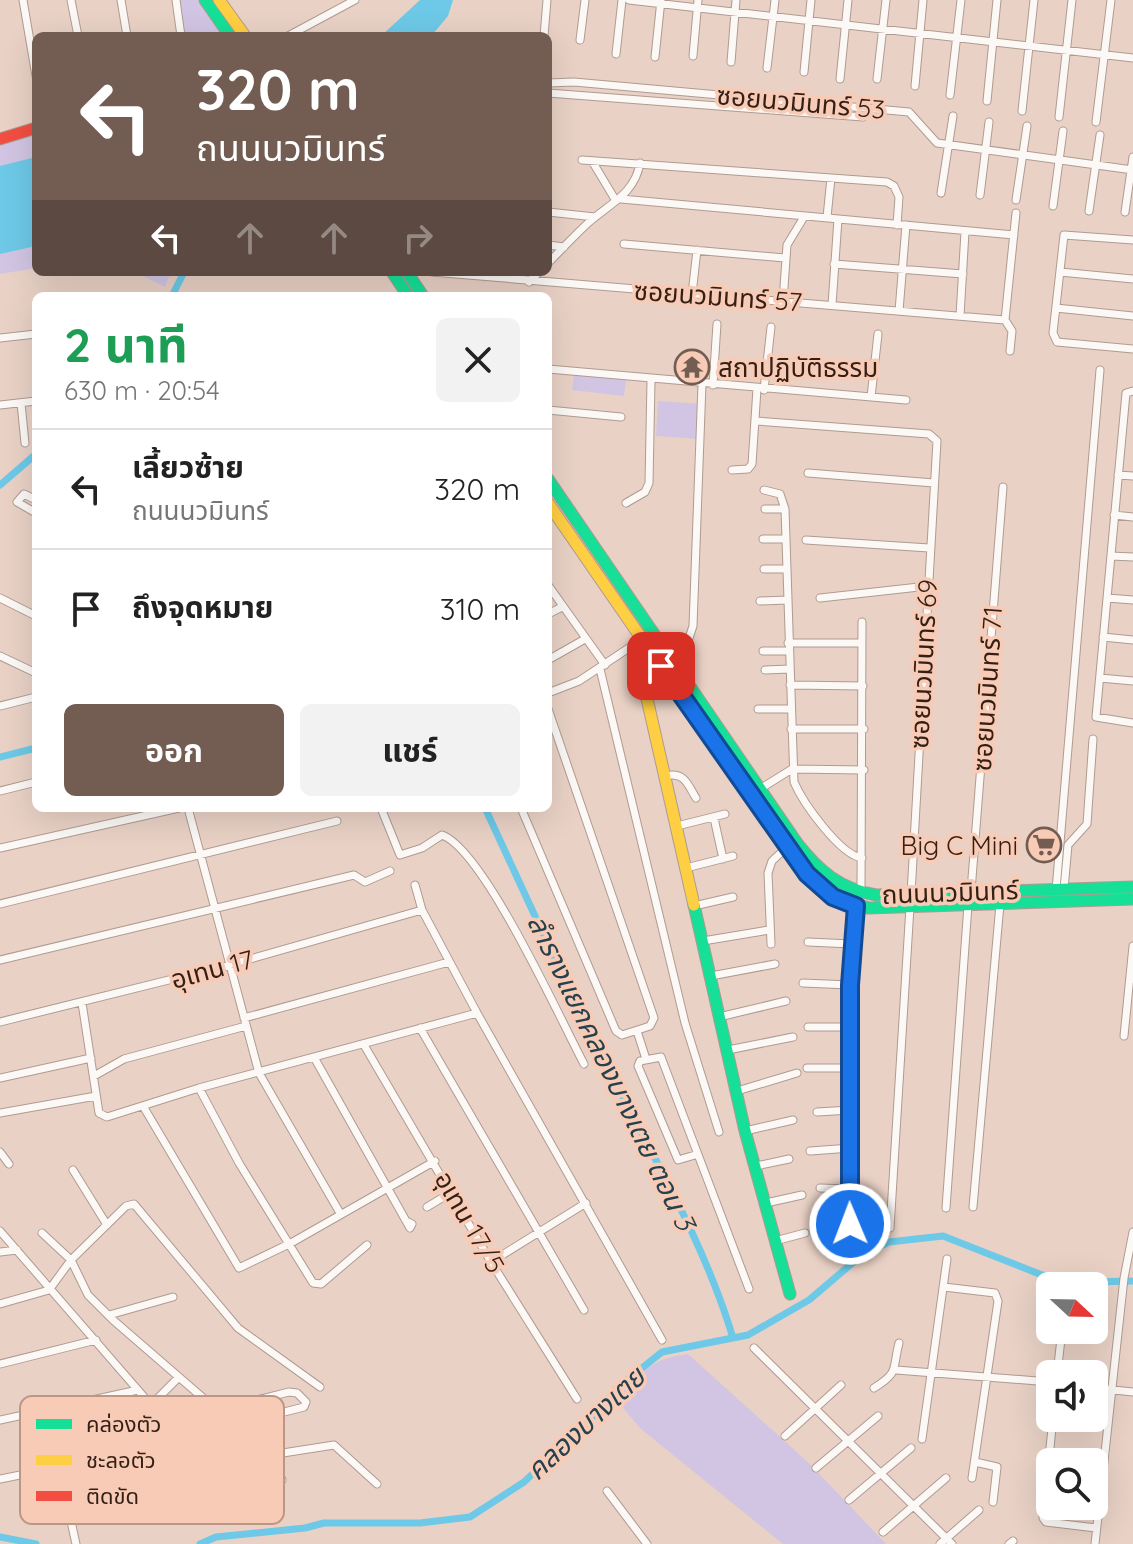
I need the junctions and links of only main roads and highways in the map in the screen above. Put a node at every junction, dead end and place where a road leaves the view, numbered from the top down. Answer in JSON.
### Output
{"nodes":[{"id":1,"x":205,"y":0,"type":"edge"},
{"id":2,"x":219,"y":0,"type":"edge"},
{"id":3,"x":227,"y":32,"type":"edge"},
{"id":4,"x":242,"y":32,"type":"edge"},
{"id":5,"x":32,"y":129,"type":"edge"},
{"id":6,"x":0,"y":139,"type":"edge"},
{"id":7,"x":552,"y":486,"type":"edge"},
{"id":8,"x":552,"y":509,"type":"edge"},
{"id":9,"x":644,"y":639,"type":"junction"},
{"id":10,"x":1133,"y":887,"type":"edge"},
{"id":11,"x":1133,"y":899,"type":"edge"},
{"id":12,"x":790,"y":1294,"type":"dead end"}],
"edges":[{"from":1,"to":3,"type":"main road"},
{"from":2,"to":4,"type":"main road"},
{"from":5,"to":6,"type":"main road"},
{"from":7,"to":9,"type":"main road","name":"ถนนนวมินทร์"},
{"from":8,"to":9,"type":"main road","name":"ถนนนวมินทร์"},
{"from":9,"to":10,"type":"main road","name":"ถนนนวมินทร์"},
{"from":9,"to":11,"type":"main road","name":"ถนนนวมินทร์"},
{"from":9,"to":12,"type":"main road"}]}
